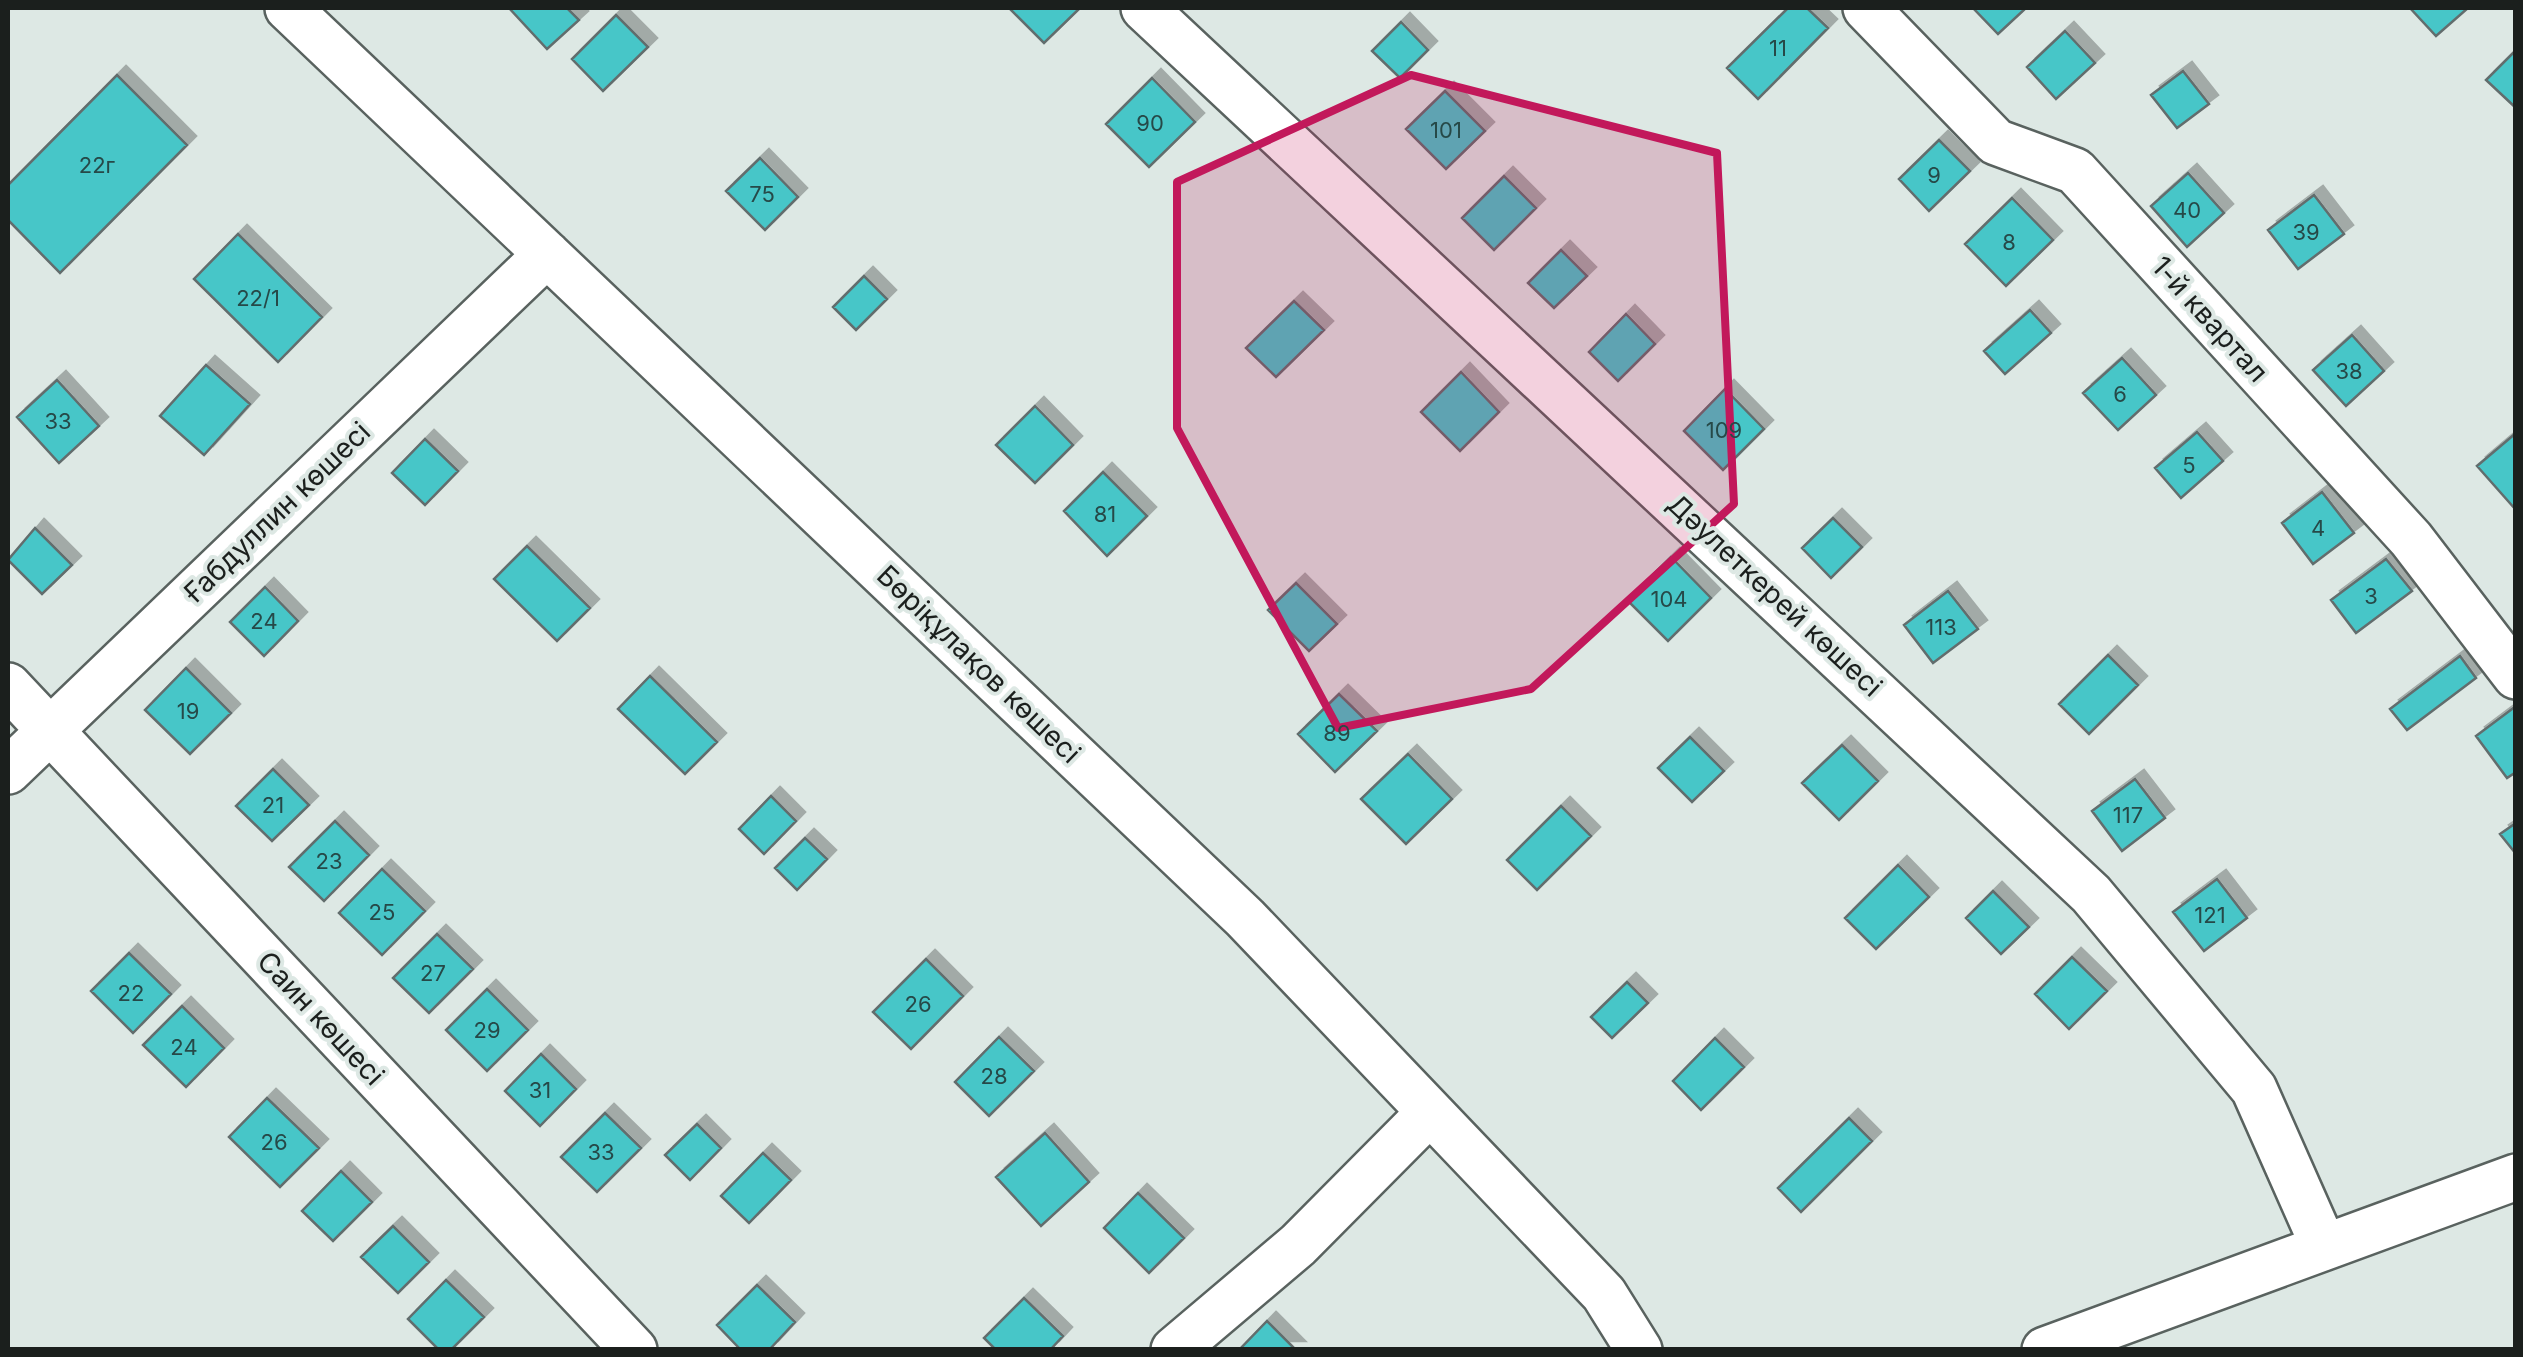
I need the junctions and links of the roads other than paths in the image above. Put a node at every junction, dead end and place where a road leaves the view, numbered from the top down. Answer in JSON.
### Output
{"nodes":[{"id":1,"x":1144,"y":8,"type":"edge"},
{"id":2,"x":1866,"y":8,"type":"edge"},
{"id":3,"x":312,"y":16,"type":"edge"},
{"id":4,"x":547,"y":254,"type":"junction"},
{"id":5,"x":2516,"y":676,"type":"edge"},
{"id":6,"x":8,"y":686,"type":"edge"},
{"id":7,"x":49,"y":730,"type":"junction"},
{"id":8,"x":8,"y":770,"type":"edge"},
{"id":9,"x":1430,"y":1112,"type":"junction"},
{"id":10,"x":2516,"y":1177,"type":"edge"},
{"id":11,"x":2324,"y":1247,"type":"junction"},
{"id":12,"x":634,"y":1350,"type":"edge"},
{"id":13,"x":1174,"y":1350,"type":"edge"},
{"id":14,"x":1639,"y":1350,"type":"edge"},
{"id":15,"x":2045,"y":1350,"type":"edge"}],
"edges":[{"from":1,"to":11,"type":"street","name":"Дәулеткерей көшесі"},
{"from":2,"to":5,"type":"street","name":"1-й квартал"},
{"from":3,"to":4,"type":"street","name":"Бөріқұлақов көшесі"},
{"from":4,"to":7,"type":"street","name":"Ғабдуллин көшесі"},
{"from":4,"to":9,"type":"street","name":"Бөріқұлақов көшесі"},
{"from":6,"to":7,"type":"street","name":"Саин көшесі"},
{"from":7,"to":8,"type":"street","name":"Ғабдуллин көшесі"},
{"from":7,"to":12,"type":"street","name":"Саин көшесі"},
{"from":9,"to":13,"type":"street"},
{"from":9,"to":14,"type":"street","name":"Бөріқұлақов көшесі"},
{"from":10,"to":11,"type":"street"},
{"from":11,"to":15,"type":"street"}]}
